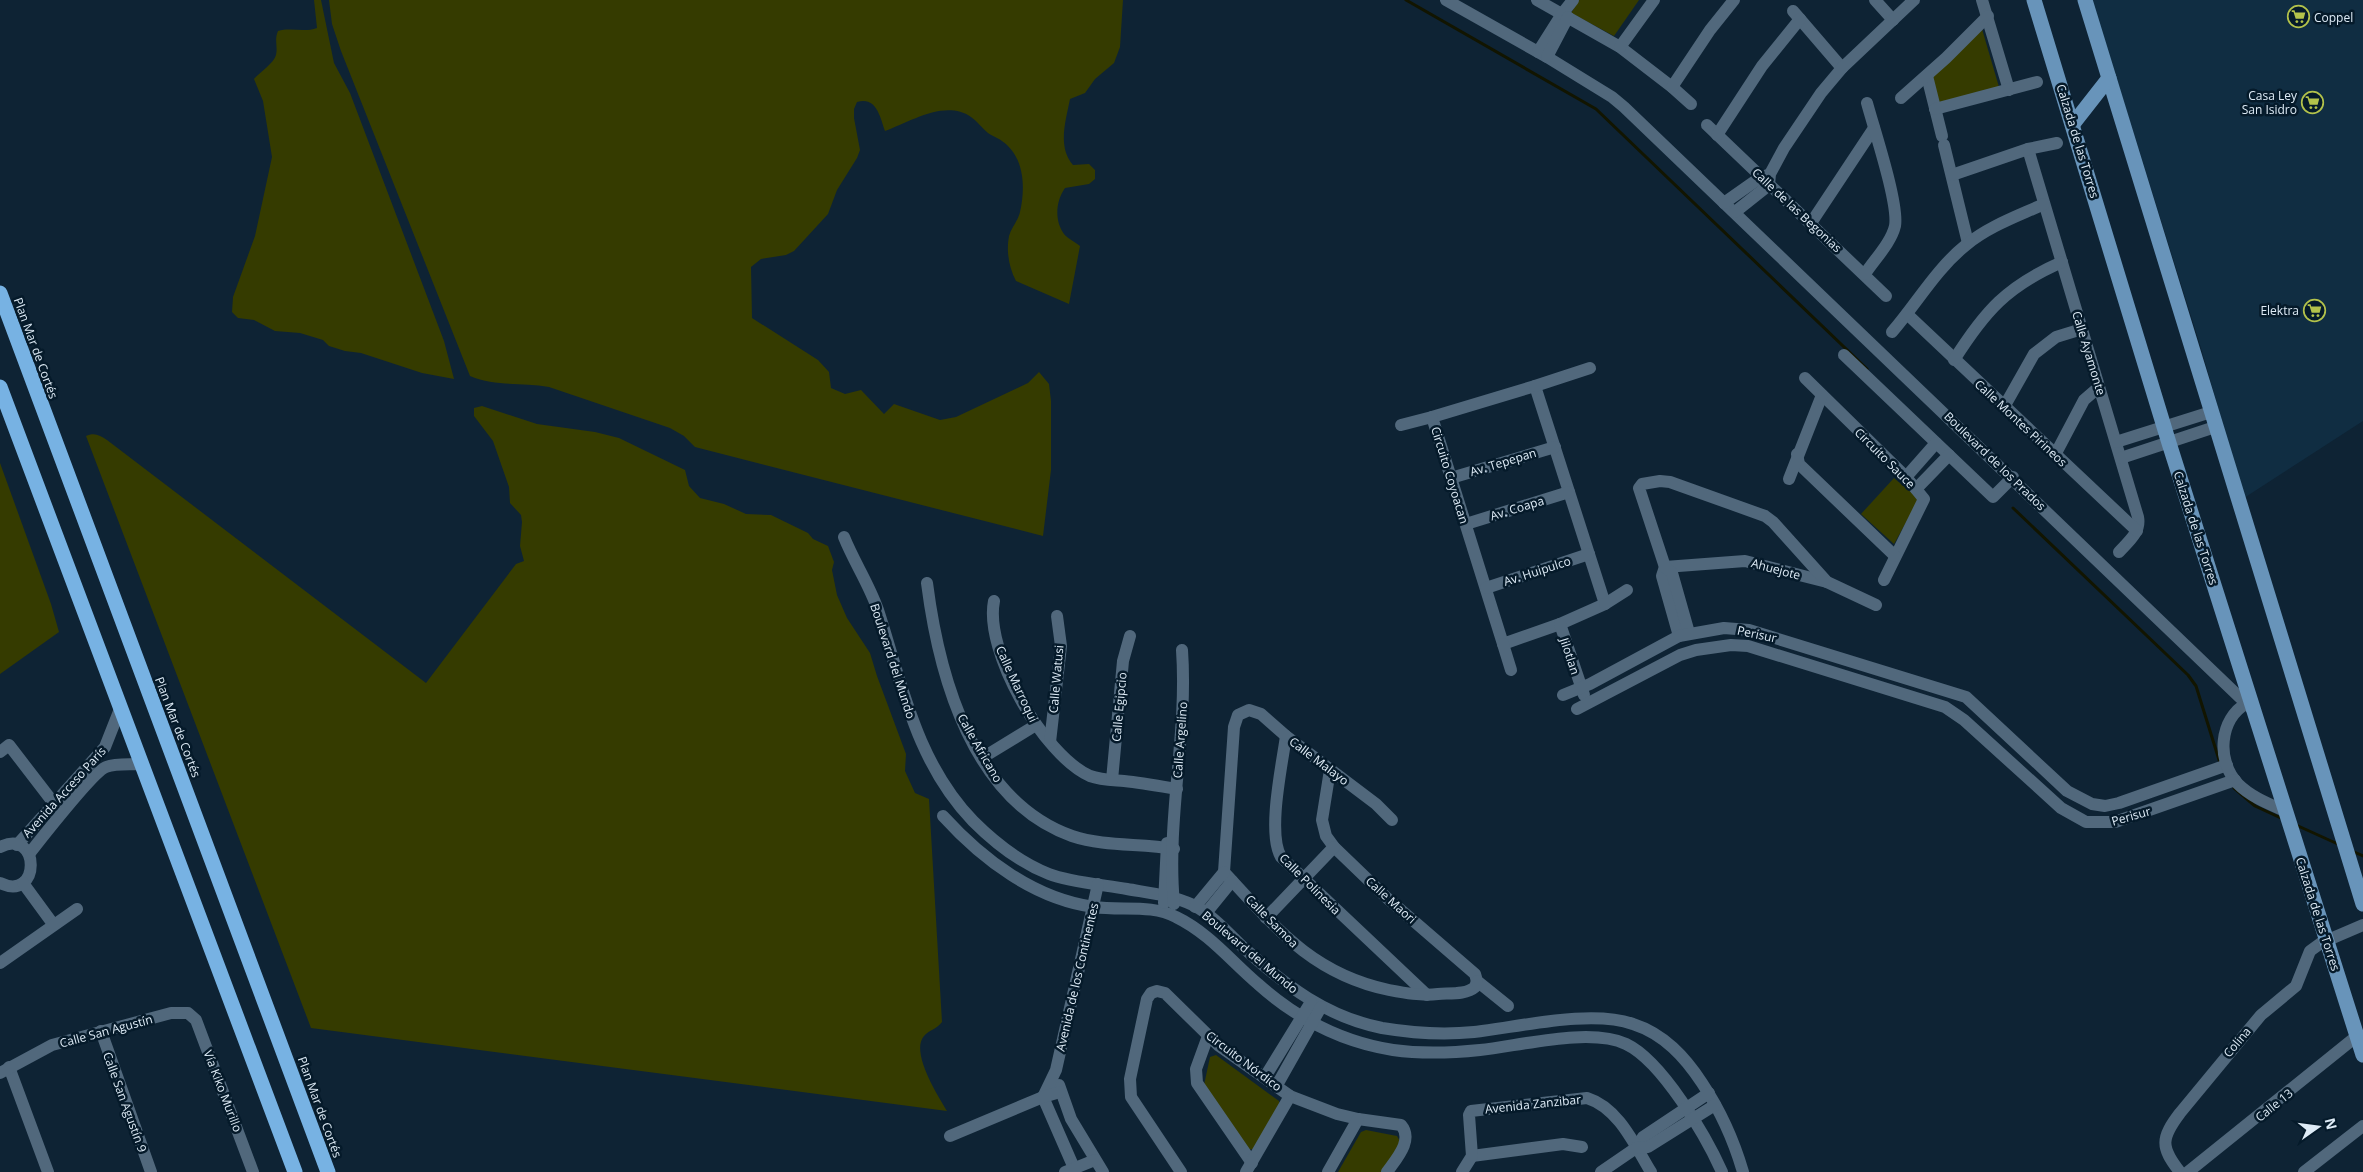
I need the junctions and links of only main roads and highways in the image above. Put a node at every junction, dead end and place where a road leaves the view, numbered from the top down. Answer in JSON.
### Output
{"nodes":[{"id":1,"x":2034,"y":0,"type":"edge"},
{"id":2,"x":2085,"y":0,"type":"edge"},
{"id":3,"x":2109,"y":78,"type":"junction"},
{"id":4,"x":2073,"y":124,"type":"junction"},
{"id":5,"x":0,"y":293,"type":"edge"},
{"id":6,"x":0,"y":387,"type":"edge"},
{"id":7,"x":2363,"y":904,"type":"edge"},
{"id":8,"x":2363,"y":1055,"type":"edge"},
{"id":9,"x":295,"y":1172,"type":"edge"},
{"id":10,"x":328,"y":1172,"type":"edge"}],
"edges":[{"from":1,"to":4,"type":"main road","name":"Calzada de las Torres"},
{"from":2,"to":3,"type":"main road"},
{"from":3,"to":4,"type":"main road"},
{"from":3,"to":7,"type":"main road"},
{"from":4,"to":8,"type":"main road","name":"Calzada de las Torres"},
{"from":5,"to":10,"type":"highway","name":"Plan Mar de Cortés"},
{"from":6,"to":9,"type":"highway"}]}
